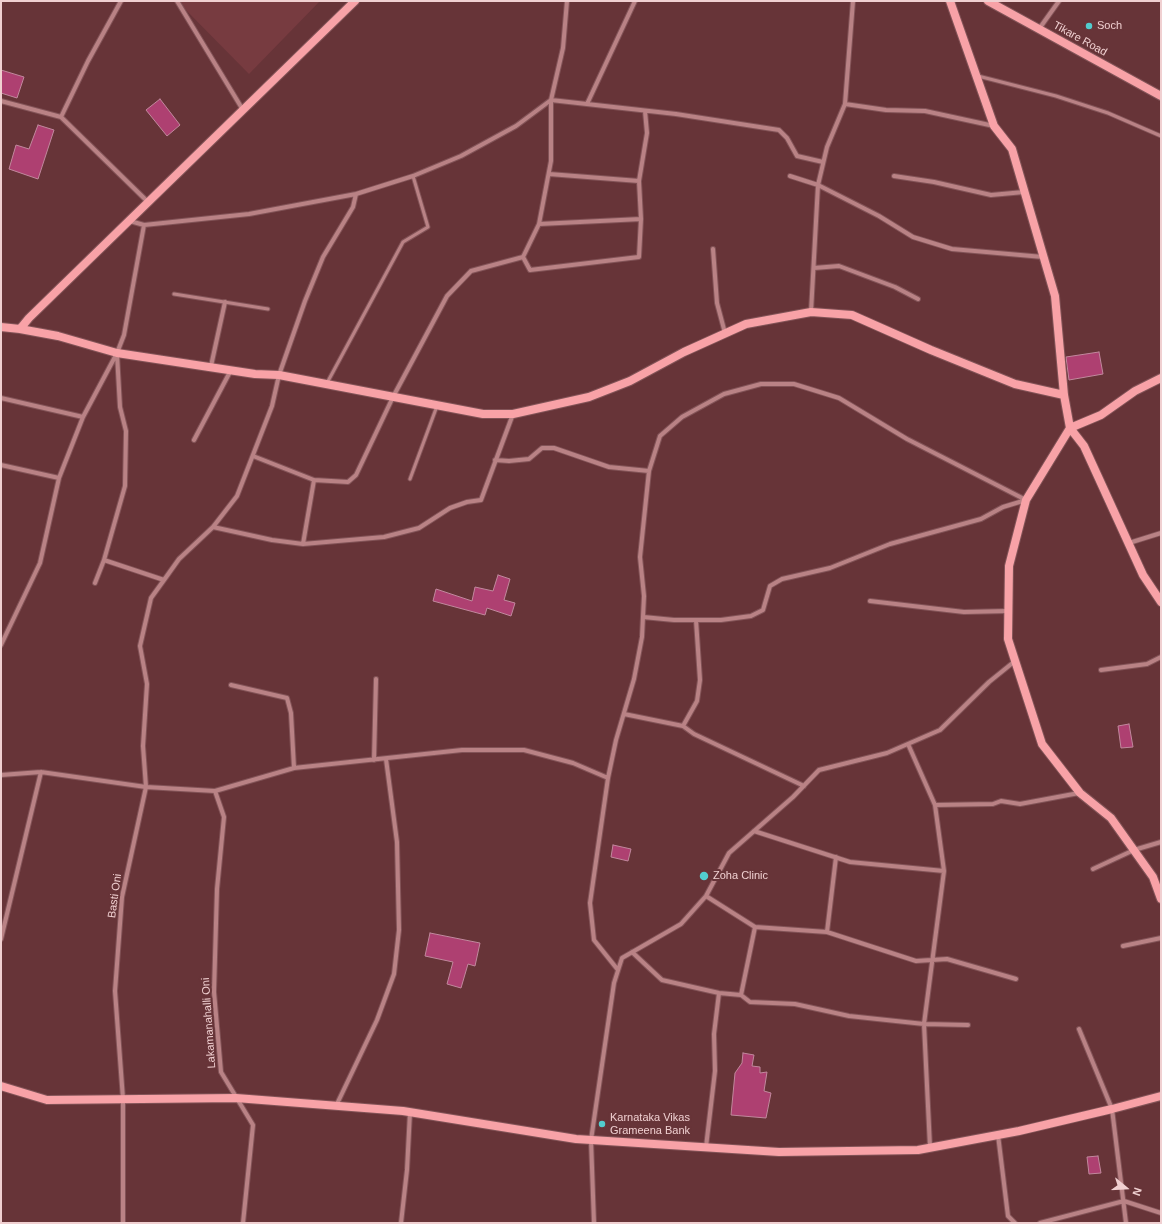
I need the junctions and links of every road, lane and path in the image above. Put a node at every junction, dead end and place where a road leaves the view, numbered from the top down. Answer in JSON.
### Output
{"nodes":[{"id":1,"x":121,"y":1,"type":"edge"},
{"id":2,"x":177,"y":1,"type":"edge"},
{"id":3,"x":355,"y":1,"type":"edge"},
{"id":4,"x":567,"y":1,"type":"edge"},
{"id":5,"x":635,"y":1,"type":"edge"},
{"id":6,"x":853,"y":1,"type":"edge"},
{"id":7,"x":950,"y":1,"type":"edge"},
{"id":8,"x":988,"y":1,"type":"edge"},
{"id":9,"x":1059,"y":1,"type":"edge"},
{"id":10,"x":1039,"y":29,"type":"junction"},
{"id":11,"x":976,"y":75,"type":"junction"},
{"id":12,"x":1161,"y":96,"type":"edge"},
{"id":13,"x":552,"y":100,"type":"junction"},
{"id":14,"x":1,"y":101,"type":"edge"},
{"id":15,"x":587,"y":104,"type":"junction"},
{"id":16,"x":845,"y":104,"type":"junction"},
{"id":17,"x":243,"y":111,"type":"junction"},
{"id":18,"x":645,"y":111,"type":"junction"},
{"id":19,"x":61,"y":117,"type":"junction"},
{"id":20,"x":994,"y":126,"type":"junction"},
{"id":21,"x":1161,"y":136,"type":"edge"},
{"id":22,"x":824,"y":162,"type":"junction"},
{"id":23,"x":549,"y":174,"type":"junction"},
{"id":24,"x":413,"y":176,"type":"junction"},
{"id":25,"x":790,"y":176,"type":"dead end"},
{"id":26,"x":894,"y":176,"type":"dead end"},
{"id":27,"x":639,"y":181,"type":"junction"},
{"id":28,"x":818,"y":185,"type":"junction"},
{"id":29,"x":1024,"y":192,"type":"junction"},
{"id":30,"x":356,"y":194,"type":"junction"},
{"id":31,"x":149,"y":202,"type":"junction"},
{"id":32,"x":641,"y":219,"type":"junction"},
{"id":33,"x":130,"y":221,"type":"junction"},
{"id":34,"x":539,"y":224,"type":"junction"},
{"id":35,"x":144,"y":225,"type":"junction"},
{"id":36,"x":713,"y":249,"type":"dead end"},
{"id":37,"x":523,"y":257,"type":"junction"},
{"id":38,"x":1044,"y":257,"type":"junction"},
{"id":39,"x":814,"y":268,"type":"junction"},
{"id":40,"x":174,"y":294,"type":"dead end"},
{"id":41,"x":918,"y":299,"type":"dead end"},
{"id":42,"x":225,"y":302,"type":"junction"},
{"id":43,"x":268,"y":309,"type":"dead end"},
{"id":44,"x":811,"y":312,"type":"junction"},
{"id":45,"x":1,"y":327,"type":"edge"},
{"id":46,"x":20,"y":329,"type":"junction"},
{"id":47,"x":725,"y":333,"type":"junction"},
{"id":48,"x":117,"y":353,"type":"junction"},
{"id":49,"x":211,"y":366,"type":"junction"},
{"id":50,"x":231,"y":370,"type":"junction"},
{"id":51,"x":279,"y":376,"type":"junction"},
{"id":52,"x":1161,"y":378,"type":"edge"},
{"id":53,"x":326,"y":385,"type":"junction"},
{"id":54,"x":1064,"y":394,"type":"junction"},
{"id":55,"x":393,"y":397,"type":"junction"},
{"id":56,"x":1,"y":398,"type":"edge"},
{"id":57,"x":437,"y":406,"type":"junction"},
{"id":58,"x":513,"y":414,"type":"junction"},
{"id":59,"x":83,"y":417,"type":"junction"},
{"id":60,"x":1070,"y":428,"type":"junction"},
{"id":61,"x":194,"y":440,"type":"dead end"},
{"id":62,"x":253,"y":456,"type":"junction"},
{"id":63,"x":495,"y":460,"type":"junction"},
{"id":64,"x":1,"y":465,"type":"edge"},
{"id":65,"x":649,"y":470,"type":"junction"},
{"id":66,"x":59,"y":478,"type":"junction"},
{"id":67,"x":410,"y":479,"type":"dead end"},
{"id":68,"x":314,"y":480,"type":"junction"},
{"id":69,"x":1026,"y":500,"type":"junction"},
{"id":70,"x":213,"y":527,"type":"junction"},
{"id":71,"x":1161,"y":533,"type":"edge"},
{"id":72,"x":303,"y":544,"type":"junction"},
{"id":73,"x":1128,"y":544,"type":"junction"},
{"id":74,"x":104,"y":560,"type":"junction"},
{"id":75,"x":164,"y":580,"type":"junction"},
{"id":76,"x":95,"y":582,"type":"dead end"},
{"id":77,"x":870,"y":600,"type":"dead end"},
{"id":78,"x":1161,"y":602,"type":"edge"},
{"id":79,"x":1009,"y":611,"type":"junction"},
{"id":80,"x":643,"y":617,"type":"junction"},
{"id":81,"x":696,"y":620,"type":"junction"},
{"id":82,"x":1,"y":645,"type":"edge"},
{"id":83,"x":1161,"y":658,"type":"edge"},
{"id":84,"x":1015,"y":661,"type":"junction"},
{"id":85,"x":1101,"y":670,"type":"dead end"},
{"id":86,"x":376,"y":679,"type":"dead end"},
{"id":87,"x":231,"y":685,"type":"dead end"},
{"id":88,"x":624,"y":714,"type":"junction"},
{"id":89,"x":683,"y":726,"type":"junction"},
{"id":90,"x":908,"y":744,"type":"junction"},
{"id":91,"x":386,"y":758,"type":"junction"},
{"id":92,"x":374,"y":760,"type":"junction"},
{"id":93,"x":294,"y":768,"type":"junction"},
{"id":94,"x":41,"y":772,"type":"junction"},
{"id":95,"x":1,"y":775,"type":"edge"},
{"id":96,"x":608,"y":778,"type":"junction"},
{"id":97,"x":804,"y":786,"type":"junction"},
{"id":98,"x":146,"y":787,"type":"junction"},
{"id":99,"x":215,"y":791,"type":"junction"},
{"id":100,"x":1080,"y":793,"type":"junction"},
{"id":101,"x":936,"y":805,"type":"junction"},
{"id":102,"x":754,"y":831,"type":"junction"},
{"id":103,"x":1161,"y":842,"type":"edge"},
{"id":104,"x":1134,"y":850,"type":"junction"},
{"id":105,"x":836,"y":857,"type":"junction"},
{"id":106,"x":1093,"y":869,"type":"dead end"},
{"id":107,"x":944,"y":871,"type":"junction"},
{"id":108,"x":706,"y":896,"type":"junction"},
{"id":109,"x":1161,"y":899,"type":"edge"},
{"id":110,"x":755,"y":927,"type":"junction"},
{"id":111,"x":827,"y":932,"type":"junction"},
{"id":112,"x":1161,"y":938,"type":"edge"},
{"id":113,"x":1,"y":939,"type":"edge"},
{"id":114,"x":1123,"y":946,"type":"dead end"},
{"id":115,"x":632,"y":952,"type":"junction"},
{"id":116,"x":933,"y":959,"type":"junction"},
{"id":117,"x":618,"y":970,"type":"junction"},
{"id":118,"x":1016,"y":979,"type":"dead end"},
{"id":119,"x":719,"y":993,"type":"junction"},
{"id":120,"x":741,"y":995,"type":"junction"},
{"id":121,"x":924,"y":1024,"type":"junction"},
{"id":122,"x":968,"y":1026,"type":"dead end"},
{"id":123,"x":1079,"y":1029,"type":"dead end"},
{"id":124,"x":1,"y":1086,"type":"edge"},
{"id":125,"x":1161,"y":1096,"type":"edge"},
{"id":126,"x":236,"y":1098,"type":"junction"},
{"id":127,"x":123,"y":1099,"type":"junction"},
{"id":128,"x":336,"y":1106,"type":"junction"},
{"id":129,"x":1112,"y":1109,"type":"junction"},
{"id":130,"x":410,"y":1112,"type":"junction"},
{"id":131,"x":998,"y":1134,"type":"junction"},
{"id":132,"x":591,"y":1140,"type":"junction"},
{"id":133,"x":706,"y":1147,"type":"junction"},
{"id":134,"x":930,"y":1147,"type":"junction"},
{"id":135,"x":1124,"y":1201,"type":"junction"},
{"id":136,"x":1161,"y":1213,"type":"edge"},
{"id":137,"x":124,"y":1223,"type":"edge"},
{"id":138,"x":243,"y":1223,"type":"edge"},
{"id":139,"x":401,"y":1223,"type":"edge"},
{"id":140,"x":594,"y":1223,"type":"edge"},
{"id":141,"x":1015,"y":1223,"type":"edge"},
{"id":142,"x":1040,"y":1223,"type":"edge"},
{"id":143,"x":1126,"y":1223,"type":"edge"}],
"edges":[{"from":1,"to":19,"type":"street"},
{"from":2,"to":17,"type":"street"},
{"from":3,"to":17,"type":"street"},
{"from":4,"to":13,"type":"street"},
{"from":5,"to":15,"type":"street"},
{"from":6,"to":16,"type":"street"},
{"from":7,"to":11,"type":"street"},
{"from":8,"to":10,"type":"street","name":"Tikare Road"},
{"from":9,"to":10,"type":"street"},
{"from":10,"to":12,"type":"street","name":"Tikare Road"},
{"from":11,"to":20,"type":"street"},
{"from":11,"to":21,"type":"lane"},
{"from":13,"to":15,"type":"street"},
{"from":13,"to":23,"type":"street"},
{"from":13,"to":24,"type":"street"},
{"from":14,"to":19,"type":"street"},
{"from":15,"to":18,"type":"street"},
{"from":16,"to":20,"type":"street"},
{"from":16,"to":22,"type":"street"},
{"from":17,"to":31,"type":"street"},
{"from":18,"to":22,"type":"street"},
{"from":18,"to":27,"type":"street"},
{"from":19,"to":31,"type":"street"},
{"from":20,"to":29,"type":"street"},
{"from":22,"to":28,"type":"street"},
{"from":23,"to":27,"type":"street"},
{"from":23,"to":34,"type":"street"},
{"from":24,"to":30,"type":"street"},
{"from":24,"to":53,"type":"lane"},
{"from":25,"to":28,"type":"street"},
{"from":26,"to":29,"type":"street"},
{"from":27,"to":32,"type":"street"},
{"from":28,"to":38,"type":"street"},
{"from":28,"to":39,"type":"street"},
{"from":29,"to":38,"type":"street"},
{"from":30,"to":35,"type":"street"},
{"from":30,"to":51,"type":"street","name":"Basti Oni"},
{"from":31,"to":33,"type":"street"},
{"from":32,"to":34,"type":"street"},
{"from":32,"to":37,"type":"street"},
{"from":33,"to":35,"type":"street"},
{"from":33,"to":46,"type":"street"},
{"from":34,"to":37,"type":"street"},
{"from":35,"to":48,"type":"street"},
{"from":36,"to":47,"type":"street"},
{"from":37,"to":55,"type":"street"},
{"from":38,"to":54,"type":"street"},
{"from":39,"to":41,"type":"street"},
{"from":39,"to":44,"type":"street"},
{"from":40,"to":42,"type":"lane"},
{"from":42,"to":43,"type":"lane"},
{"from":42,"to":49,"type":"street"},
{"from":44,"to":47,"type":"street"},
{"from":44,"to":54,"type":"street"},
{"from":45,"to":46,"type":"street"},
{"from":46,"to":48,"type":"street"},
{"from":47,"to":58,"type":"street"},
{"from":48,"to":49,"type":"street"},
{"from":48,"to":59,"type":"street"},
{"from":48,"to":74,"type":"street"},
{"from":49,"to":50,"type":"street"},
{"from":50,"to":51,"type":"street"},
{"from":50,"to":61,"type":"street"},
{"from":51,"to":53,"type":"street"},
{"from":51,"to":62,"type":"street","name":"Basti Oni"},
{"from":52,"to":60,"type":"street"},
{"from":53,"to":55,"type":"street"},
{"from":54,"to":60,"type":"street"},
{"from":55,"to":57,"type":"street"},
{"from":55,"to":68,"type":"street"},
{"from":56,"to":59,"type":"street"},
{"from":57,"to":58,"type":"street"},
{"from":57,"to":67,"type":"lane"},
{"from":58,"to":63,"type":"street"},
{"from":59,"to":66,"type":"street"},
{"from":60,"to":69,"type":"street"},
{"from":60,"to":73,"type":"street"},
{"from":62,"to":68,"type":"street"},
{"from":62,"to":70,"type":"street","name":"Basti Oni"},
{"from":63,"to":65,"type":"street"},
{"from":63,"to":72,"type":"street"},
{"from":64,"to":66,"type":"street"},
{"from":65,"to":69,"type":"street"},
{"from":65,"to":80,"type":"street"},
{"from":66,"to":82,"type":"street"},
{"from":68,"to":72,"type":"street"},
{"from":69,"to":79,"type":"street"},
{"from":69,"to":81,"type":"street"},
{"from":70,"to":72,"type":"street"},
{"from":70,"to":75,"type":"street","name":"Basti Oni"},
{"from":71,"to":73,"type":"street"},
{"from":73,"to":78,"type":"street"},
{"from":74,"to":75,"type":"street"},
{"from":74,"to":76,"type":"street"},
{"from":75,"to":98,"type":"street","name":"Basti Oni"},
{"from":77,"to":79,"type":"street"},
{"from":79,"to":84,"type":"street"},
{"from":80,"to":81,"type":"street"},
{"from":80,"to":88,"type":"street"},
{"from":81,"to":89,"type":"street"},
{"from":83,"to":85,"type":"street"},
{"from":84,"to":90,"type":"street"},
{"from":84,"to":100,"type":"street"},
{"from":86,"to":92,"type":"street"},
{"from":87,"to":93,"type":"street"},
{"from":88,"to":89,"type":"street"},
{"from":88,"to":96,"type":"street"},
{"from":89,"to":97,"type":"street"},
{"from":90,"to":97,"type":"street"},
{"from":90,"to":101,"type":"street"},
{"from":91,"to":92,"type":"street"},
{"from":91,"to":96,"type":"street"},
{"from":91,"to":128,"type":"street"},
{"from":92,"to":93,"type":"street"},
{"from":93,"to":99,"type":"street"},
{"from":94,"to":95,"type":"street"},
{"from":94,"to":98,"type":"street"},
{"from":94,"to":113,"type":"street"},
{"from":96,"to":117,"type":"street"},
{"from":97,"to":102,"type":"street"},
{"from":98,"to":99,"type":"street"},
{"from":98,"to":127,"type":"street","name":"Basti Oni"},
{"from":99,"to":126,"type":"street","name":"Lakamanahalli Oni"},
{"from":100,"to":101,"type":"street"},
{"from":100,"to":104,"type":"street"},
{"from":101,"to":107,"type":"street"},
{"from":102,"to":105,"type":"street"},
{"from":102,"to":108,"type":"street"},
{"from":103,"to":104,"type":"street"},
{"from":104,"to":106,"type":"street"},
{"from":104,"to":109,"type":"street"},
{"from":105,"to":107,"type":"street"},
{"from":105,"to":111,"type":"street"},
{"from":107,"to":116,"type":"street"},
{"from":108,"to":110,"type":"street"},
{"from":108,"to":115,"type":"street"},
{"from":110,"to":111,"type":"street"},
{"from":110,"to":120,"type":"street"},
{"from":111,"to":116,"type":"street"},
{"from":112,"to":114,"type":"street"},
{"from":115,"to":117,"type":"street"},
{"from":115,"to":119,"type":"street"},
{"from":116,"to":118,"type":"street"},
{"from":116,"to":121,"type":"street"},
{"from":117,"to":132,"type":"street"},
{"from":119,"to":120,"type":"street"},
{"from":119,"to":133,"type":"street"},
{"from":120,"to":121,"type":"street"},
{"from":121,"to":122,"type":"street"},
{"from":121,"to":134,"type":"street"},
{"from":123,"to":129,"type":"street"},
{"from":124,"to":127,"type":"street"},
{"from":125,"to":129,"type":"street"},
{"from":126,"to":127,"type":"street"},
{"from":126,"to":128,"type":"street"},
{"from":126,"to":138,"type":"street","name":"Lakamanahalli Oni"},
{"from":127,"to":137,"type":"street","name":"Basti Oni"},
{"from":128,"to":130,"type":"street"},
{"from":129,"to":131,"type":"street"},
{"from":129,"to":135,"type":"street"},
{"from":130,"to":132,"type":"street"},
{"from":130,"to":139,"type":"street"},
{"from":131,"to":134,"type":"street"},
{"from":131,"to":141,"type":"street"},
{"from":132,"to":133,"type":"street"},
{"from":132,"to":140,"type":"street"},
{"from":133,"to":134,"type":"street"},
{"from":135,"to":136,"type":"street"},
{"from":135,"to":142,"type":"street"},
{"from":135,"to":143,"type":"street"}]}
